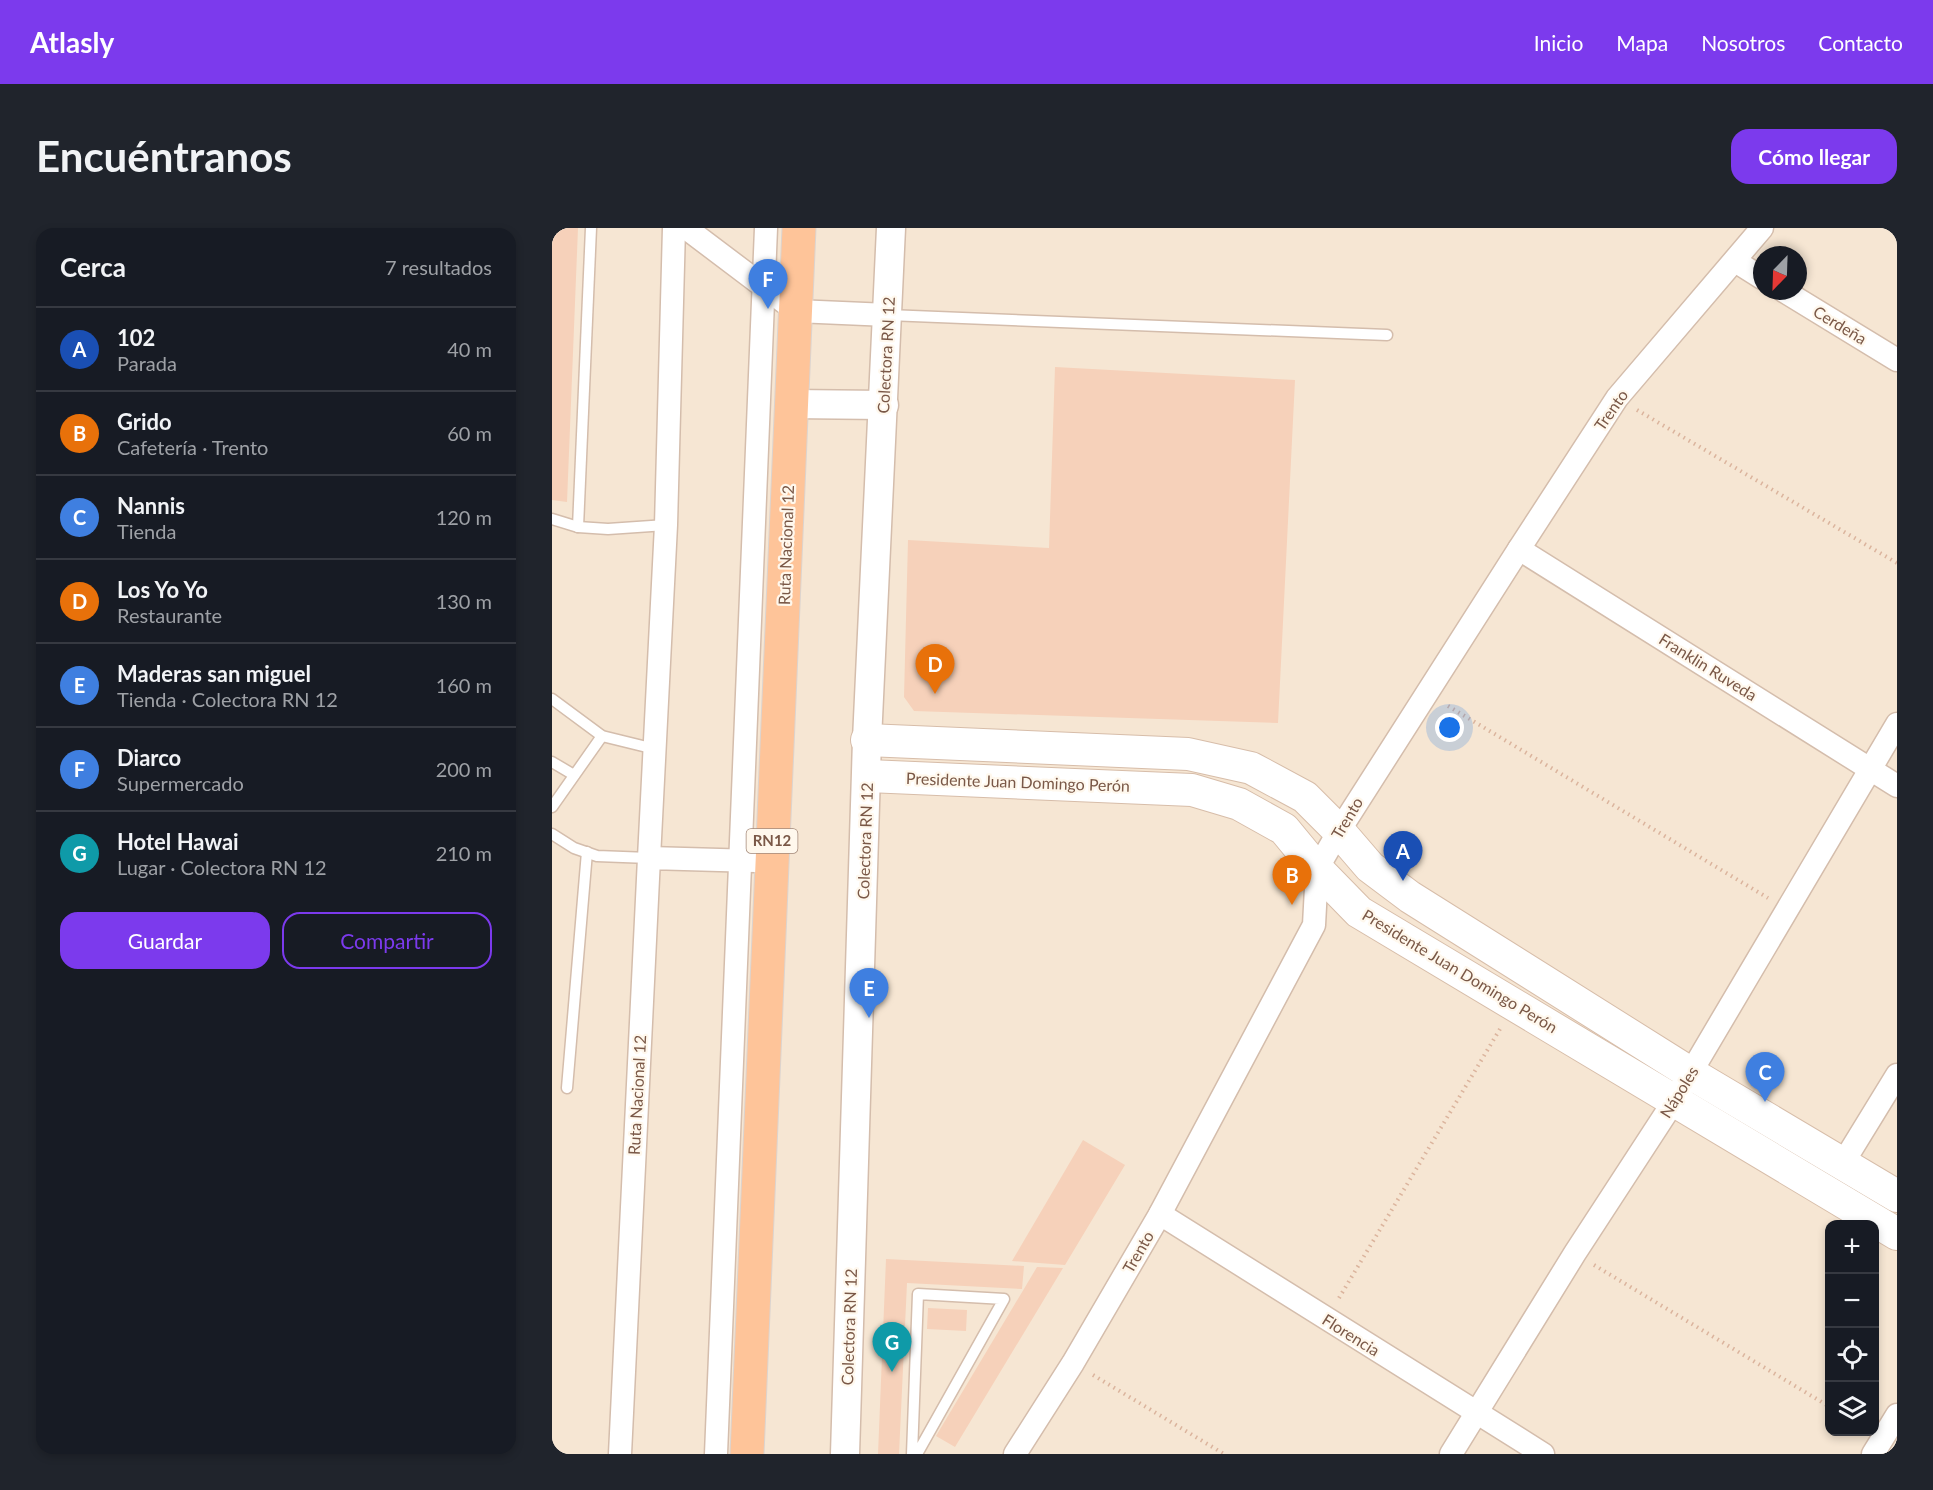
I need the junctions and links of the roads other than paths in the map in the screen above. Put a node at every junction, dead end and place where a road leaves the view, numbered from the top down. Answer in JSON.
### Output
{"nodes":[{"id":1,"x":591,"y":228,"type":"edge"},
{"id":2,"x":674,"y":228,"type":"edge"},
{"id":3,"x":686,"y":228,"type":"edge"},
{"id":4,"x":766,"y":228,"type":"edge"},
{"id":5,"x":799,"y":228,"type":"edge"},
{"id":6,"x":891,"y":228,"type":"edge"},
{"id":7,"x":1762,"y":228,"type":"edge"},
{"id":8,"x":1735,"y":261,"type":"junction"},
{"id":9,"x":1753,"y":272,"type":"edge"},
{"id":10,"x":1799,"y":300,"type":"edge"},
{"id":11,"x":796,"y":311,"type":"junction"},
{"id":12,"x":888,"y":315,"type":"junction"},
{"id":13,"x":1387,"y":335,"type":"dead end"},
{"id":14,"x":1897,"y":360,"type":"edge"},
{"id":15,"x":792,"y":404,"type":"junction"},
{"id":16,"x":884,"y":405,"type":"junction"},
{"id":17,"x":552,"y":519,"type":"edge"},
{"id":18,"x":666,"y":525,"type":"junction"},
{"id":19,"x":578,"y":527,"type":"junction"},
{"id":20,"x":1519,"y":549,"type":"junction"},
{"id":21,"x":552,"y":699,"type":"edge"},
{"id":22,"x":1897,"y":724,"type":"edge"},
{"id":23,"x":602,"y":736,"type":"junction"},
{"id":24,"x":867,"y":740,"type":"junction"},
{"id":25,"x":655,"y":749,"type":"junction"},
{"id":26,"x":552,"y":762,"type":"edge"},
{"id":27,"x":1870,"y":769,"type":"junction"},
{"id":28,"x":574,"y":775,"type":"junction"},
{"id":29,"x":868,"y":776,"type":"junction"},
{"id":30,"x":1897,"y":786,"type":"edge"},
{"id":31,"x":552,"y":807,"type":"edge"},
{"id":32,"x":1339,"y":831,"type":"junction"},
{"id":33,"x":552,"y":834,"type":"edge"},
{"id":34,"x":587,"y":852,"type":"junction"},
{"id":35,"x":649,"y":858,"type":"junction"},
{"id":36,"x":771,"y":861,"type":"junction"},
{"id":37,"x":1317,"y":869,"type":"junction"},
{"id":38,"x":1690,"y":1073,"type":"junction"},
{"id":39,"x":1897,"y":1075,"type":"edge"},
{"id":40,"x":567,"y":1088,"type":"dead end"},
{"id":41,"x":1674,"y":1101,"type":"junction"},
{"id":42,"x":1843,"y":1163,"type":"junction"},
{"id":43,"x":1897,"y":1196,"type":"edge"},
{"id":44,"x":1160,"y":1214,"type":"junction"},
{"id":45,"x":1897,"y":1234,"type":"edge"},
{"id":46,"x":1476,"y":1413,"type":"junction"},
{"id":47,"x":1897,"y":1415,"type":"edge"},
{"id":48,"x":620,"y":1454,"type":"edge"},
{"id":49,"x":716,"y":1454,"type":"edge"},
{"id":50,"x":747,"y":1454,"type":"edge"},
{"id":51,"x":845,"y":1454,"type":"edge"},
{"id":52,"x":912,"y":1454,"type":"edge"},
{"id":53,"x":917,"y":1454,"type":"edge"},
{"id":54,"x":1015,"y":1454,"type":"edge"},
{"id":55,"x":1451,"y":1454,"type":"edge"},
{"id":56,"x":1543,"y":1454,"type":"edge"},
{"id":57,"x":1873,"y":1454,"type":"edge"}],
"edges":[{"from":1,"to":19,"type":"lane"},
{"from":2,"to":18,"type":"street","name":"Ruta Nacional 12"},
{"from":3,"to":11,"type":"street"},
{"from":4,"to":49,"type":"street"},
{"from":5,"to":11,"type":"highway","name":"Ruta Nacional 12","number":"RN12"},
{"from":6,"to":12,"type":"street","name":"Colectora RN 12"},
{"from":7,"to":8,"type":"street","name":"Trento"},
{"from":8,"to":9,"type":"street"},
{"from":8,"to":20,"type":"street","name":"Trento"},
{"from":10,"to":14,"type":"street","name":"Cerdeña"},
{"from":11,"to":12,"type":"street"},
{"from":11,"to":15,"type":"highway","name":"Ruta Nacional 12","number":"RN12"},
{"from":12,"to":13,"type":"lane"},
{"from":12,"to":16,"type":"street","name":"Colectora RN 12"},
{"from":15,"to":16,"type":"street"},
{"from":15,"to":36,"type":"highway","name":"Ruta Nacional 12","number":"RN12"},
{"from":16,"to":24,"type":"street","name":"Colectora RN 12"},
{"from":17,"to":19,"type":"lane"},
{"from":18,"to":19,"type":"lane"},
{"from":18,"to":25,"type":"street","name":"Ruta Nacional 12"},
{"from":20,"to":27,"type":"street","name":"Franklin Ruveda"},
{"from":20,"to":32,"type":"street","name":"Trento"},
{"from":21,"to":23,"type":"lane"},
{"from":22,"to":27,"type":"street","name":"Nápoles"},
{"from":23,"to":25,"type":"lane"},
{"from":23,"to":28,"type":"lane"},
{"from":24,"to":29,"type":"street","name":"Colectora RN 12"},
{"from":24,"to":32,"type":"main road","name":"Presidente Juan Domingo Perón"},
{"from":25,"to":35,"type":"street","name":"Ruta Nacional 12"},
{"from":26,"to":28,"type":"lane"},
{"from":27,"to":30,"type":"street","name":"Franklin Ruveda"},
{"from":27,"to":38,"type":"street","name":"Nápoles"},
{"from":28,"to":31,"type":"lane"},
{"from":29,"to":37,"type":"main road","name":"Presidente Juan Domingo Perón"},
{"from":29,"to":51,"type":"street","name":"Colectora RN 12"},
{"from":32,"to":37,"type":"street","name":"Trento"},
{"from":32,"to":38,"type":"main road","name":"Presidente Juan Domingo Perón"},
{"from":33,"to":34,"type":"lane"},
{"from":34,"to":35,"type":"lane"},
{"from":34,"to":40,"type":"lane"},
{"from":35,"to":36,"type":"street"},
{"from":35,"to":48,"type":"street","name":"Ruta Nacional 12"},
{"from":36,"to":50,"type":"highway","name":"Ruta Nacional 12","number":"RN12"},
{"from":37,"to":41,"type":"main road","name":"Presidente Juan Domingo Perón"},
{"from":37,"to":44,"type":"street","name":"Trento"},
{"from":38,"to":41,"type":"street","name":"Nápoles"},
{"from":38,"to":42,"type":"main road","name":"Presidente Juan Domingo Perón"},
{"from":39,"to":42,"type":"street"},
{"from":41,"to":45,"type":"main road","name":"Presidente Juan Domingo Perón"},
{"from":41,"to":46,"type":"street","name":"Nápoles"},
{"from":42,"to":43,"type":"main road","name":"Presidente Juan Domingo Perón"},
{"from":44,"to":46,"type":"street","name":"Florencia"},
{"from":44,"to":54,"type":"street","name":"Trento"},
{"from":46,"to":55,"type":"street","name":"Nápoles"},
{"from":46,"to":56,"type":"street","name":"Florencia"},
{"from":47,"to":57,"type":"street"},
{"from":52,"to":53,"type":"lane"}]}
